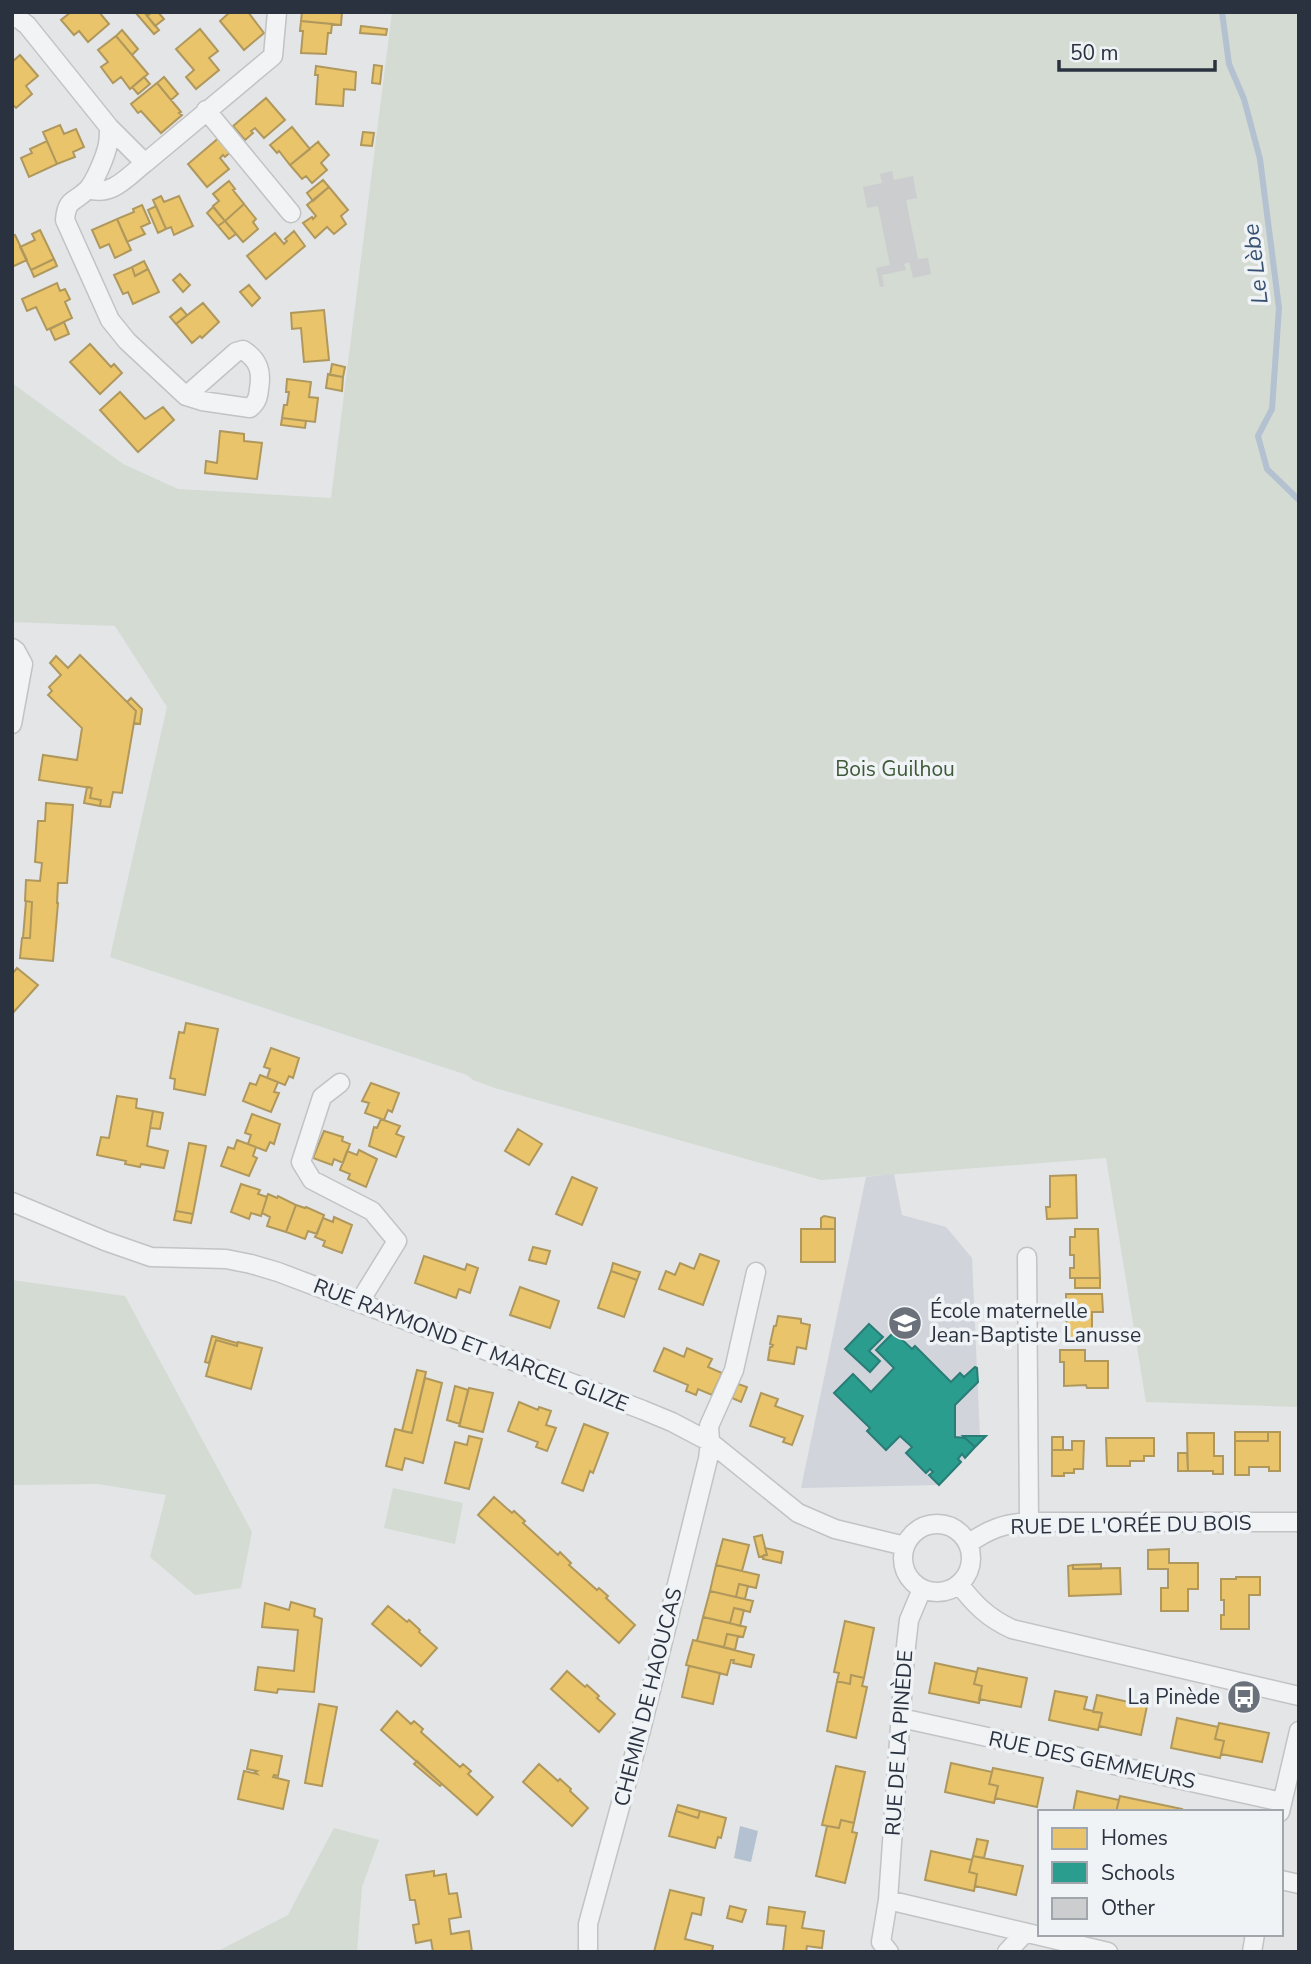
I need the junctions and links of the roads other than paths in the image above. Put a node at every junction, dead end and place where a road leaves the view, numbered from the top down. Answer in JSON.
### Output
{"nodes":[{"id":1,"x":277,"y":12,"type":"edge"},
{"id":2,"x":12,"y":17,"type":"edge"},
{"id":3,"x":206,"y":110,"type":"junction"},
{"id":4,"x":109,"y":127,"type":"junction"},
{"id":5,"x":145,"y":163,"type":"junction"},
{"id":6,"x":88,"y":190,"type":"junction"},
{"id":7,"x":291,"y":213,"type":"dead end"},
{"id":8,"x":186,"y":396,"type":"dead end"},
{"id":9,"x":12,"y":648,"type":"edge"},
{"id":10,"x":12,"y":724,"type":"edge"},
{"id":11,"x":340,"y":1083,"type":"dead end"},
{"id":12,"x":12,"y":1202,"type":"edge"},
{"id":13,"x":1027,"y":1257,"type":"dead end"},
{"id":14,"x":756,"y":1272,"type":"dead end"},
{"id":15,"x":361,"y":1303,"type":"junction"},
{"id":16,"x":710,"y":1442,"type":"junction"},
{"id":17,"x":1029,"y":1522,"type":"junction"},
{"id":18,"x":1299,"y":1522,"type":"edge"},
{"id":19,"x":968,"y":1544,"type":"junction"},
{"id":20,"x":905,"y":1546,"type":"junction"},
{"id":21,"x":959,"y":1584,"type":"junction"},
{"id":22,"x":922,"y":1589,"type":"junction"},
{"id":23,"x":1299,"y":1696,"type":"edge"},
{"id":24,"x":901,"y":1718,"type":"junction"},
{"id":25,"x":1299,"y":1731,"type":"edge"},
{"id":26,"x":1281,"y":1807,"type":"edge"},
{"id":27,"x":888,"y":1900,"type":"junction"},
{"id":28,"x":1025,"y":1933,"type":"junction"},
{"id":29,"x":1038,"y":1936,"type":"edge"},
{"id":30,"x":1038,"y":1936,"type":"edge"},
{"id":31,"x":588,"y":1952,"type":"edge"},
{"id":32,"x":889,"y":1952,"type":"edge"},
{"id":33,"x":1007,"y":1952,"type":"edge"},
{"id":34,"x":1108,"y":1952,"type":"edge"}],
"edges":[{"from":1,"to":3,"type":"street"},
{"from":2,"to":4,"type":"street"},
{"from":3,"to":5,"type":"street"},
{"from":3,"to":7,"type":"street"},
{"from":4,"to":5,"type":"street"},
{"from":4,"to":6,"type":"street"},
{"from":5,"to":6,"type":"street"},
{"from":6,"to":8,"type":"street"},
{"from":9,"to":10,"type":"street"},
{"from":11,"to":15,"type":"street"},
{"from":12,"to":15,"type":"street","name":"RUE RAYMOND ET MARCEL GLIZE"},
{"from":13,"to":17,"type":"street"},
{"from":14,"to":16,"type":"street","name":"CHEMIN DE HAOUCAS"},
{"from":15,"to":16,"type":"street","name":"RUE RAYMOND ET MARCEL GLIZE"},
{"from":16,"to":20,"type":"street","name":"RUE RAYMOND ET MARCEL GLIZE"},
{"from":16,"to":31,"type":"street","name":"CHEMIN DE HAOUCAS"},
{"from":17,"to":18,"type":"street","name":"RUE DE L'ORÉE DU BOIS"},
{"from":17,"to":19,"type":"street","name":"RUE DE L'ORÉE DU BOIS"},
{"from":19,"to":20,"type":"street"},
{"from":19,"to":21,"type":"street"},
{"from":20,"to":22,"type":"street"},
{"from":21,"to":22,"type":"street"},
{"from":21,"to":23,"type":"street"},
{"from":22,"to":24,"type":"street","name":"RUE DE LA PINÈDE"},
{"from":24,"to":26,"type":"street","name":"RUE DES GEMMEURS"},
{"from":24,"to":27,"type":"street","name":"RUE DE LA PINÈDE"},
{"from":25,"to":26,"type":"street"},
{"from":27,"to":28,"type":"street"},
{"from":27,"to":32,"type":"street","name":"RUE DE LA PINÈDE"},
{"from":28,"to":30,"type":"street"},
{"from":28,"to":33,"type":"street"},
{"from":29,"to":34,"type":"street"}]}
